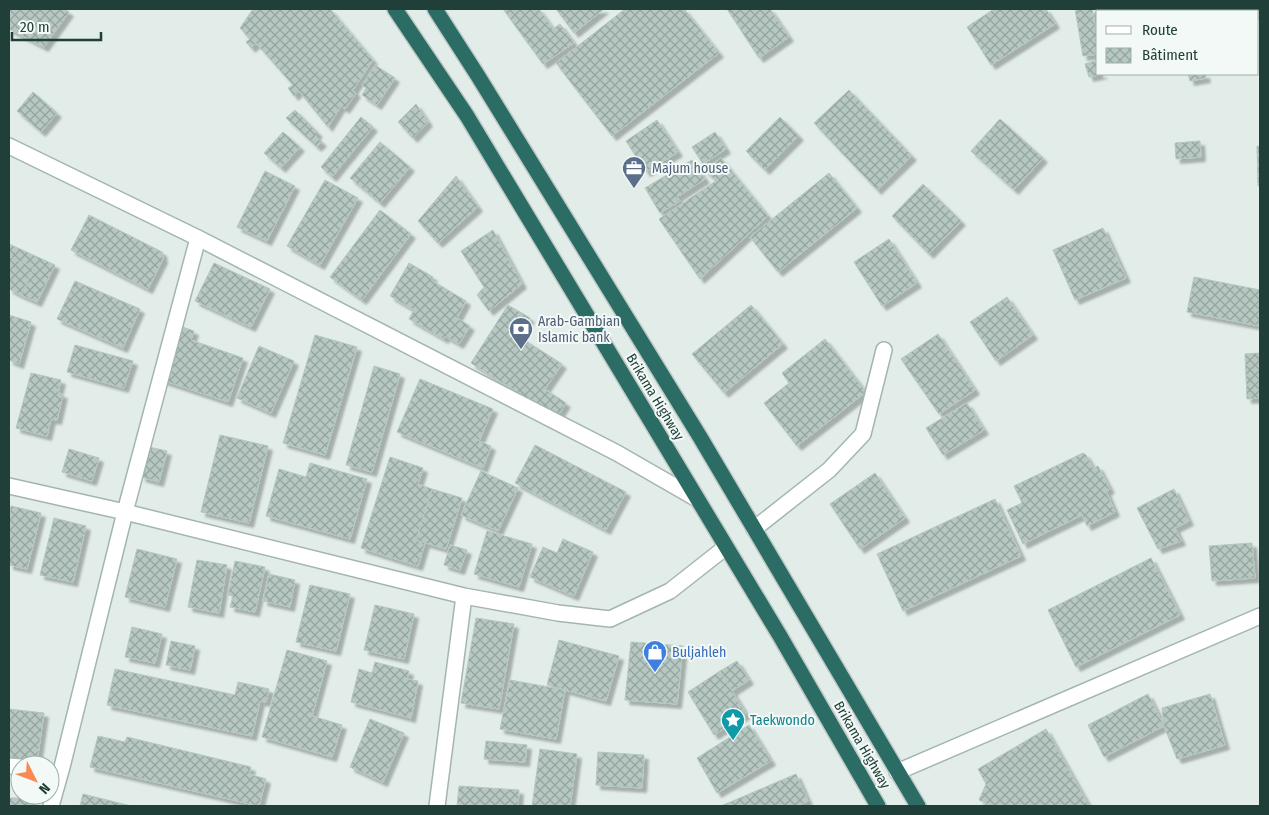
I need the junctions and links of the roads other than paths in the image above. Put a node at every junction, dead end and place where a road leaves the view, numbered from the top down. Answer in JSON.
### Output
{"nodes":[{"id":1,"x":395,"y":9,"type":"edge"},
{"id":2,"x":435,"y":9,"type":"edge"},
{"id":3,"x":9,"y":146,"type":"edge"},
{"id":4,"x":198,"y":238,"type":"junction"},
{"id":5,"x":884,"y":350,"type":"dead end"},
{"id":6,"x":9,"y":486,"type":"edge"},
{"id":7,"x":697,"y":499,"type":"junction"},
{"id":8,"x":125,"y":512,"type":"junction"},
{"id":9,"x":754,"y":529,"type":"junction"},
{"id":10,"x":726,"y":547,"type":"junction"},
{"id":11,"x":464,"y":596,"type":"junction"},
{"id":12,"x":1260,"y":616,"type":"edge"},
{"id":13,"x":59,"y":755,"type":"edge"},
{"id":14,"x":897,"y":772,"type":"junction"},
{"id":15,"x":437,"y":806,"type":"edge"},
{"id":16,"x":878,"y":806,"type":"edge"},
{"id":17,"x":918,"y":806,"type":"edge"}],
"edges":[{"from":1,"to":7,"type":"highway","name":"Brikama Highway"},
{"from":2,"to":9,"type":"highway","name":"Brikama Highway"},
{"from":3,"to":4,"type":"street"},
{"from":4,"to":7,"type":"street"},
{"from":4,"to":8,"type":"street"},
{"from":5,"to":9,"type":"street"},
{"from":6,"to":8,"type":"street"},
{"from":7,"to":10,"type":"highway","name":"Brikama Highway"},
{"from":8,"to":11,"type":"street"},
{"from":8,"to":13,"type":"street"},
{"from":9,"to":14,"type":"highway","name":"Brikama Highway"},
{"from":10,"to":11,"type":"street"},
{"from":10,"to":16,"type":"highway","name":"Brikama Highway"},
{"from":11,"to":15,"type":"street"},
{"from":12,"to":14,"type":"street"},
{"from":14,"to":17,"type":"highway","name":"Brikama Highway"}]}
